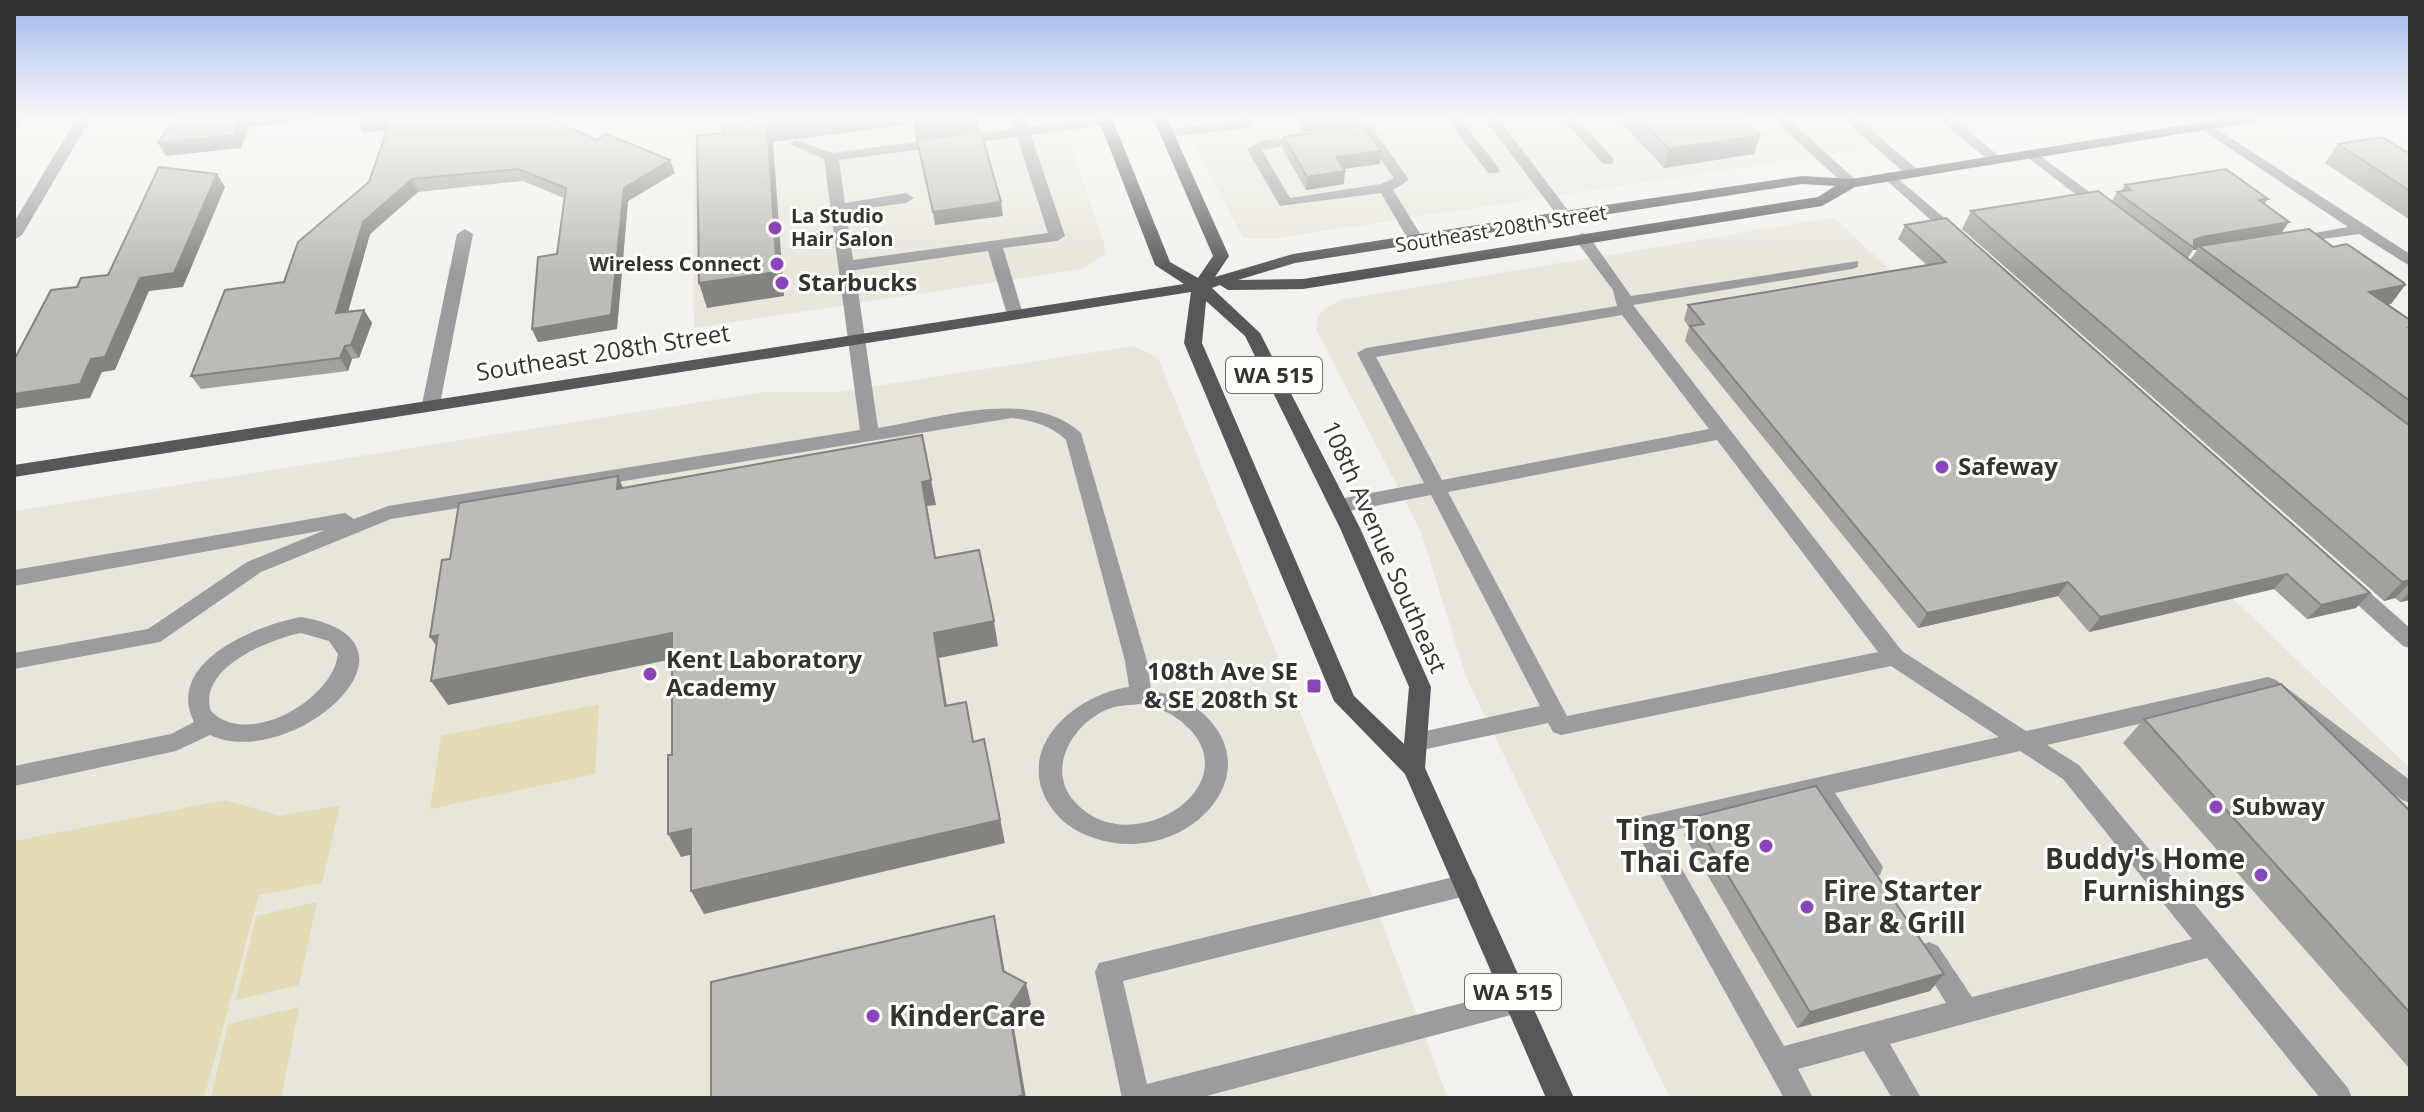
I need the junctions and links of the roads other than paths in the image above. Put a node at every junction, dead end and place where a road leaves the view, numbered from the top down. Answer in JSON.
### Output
{"nodes":[{"id":1,"x":53,"y":170,"type":"edge"},
{"id":2,"x":833,"y":170,"type":"edge"},
{"id":3,"x":1035,"y":170,"type":"edge"},
{"id":4,"x":1125,"y":170,"type":"edge"},
{"id":5,"x":1184,"y":170,"type":"edge"},
{"id":6,"x":1266,"y":170,"type":"edge"},
{"id":7,"x":1395,"y":170,"type":"edge"},
{"id":8,"x":1530,"y":170,"type":"edge"},
{"id":9,"x":1836,"y":170,"type":"edge"},
{"id":10,"x":1909,"y":170,"type":"edge"},
{"id":11,"x":1933,"y":170,"type":"edge"},
{"id":12,"x":2053,"y":170,"type":"edge"},
{"id":13,"x":2272,"y":170,"type":"edge"},
{"id":14,"x":1913,"y":173,"type":"junction"},
{"id":15,"x":1890,"y":176,"type":"junction"},
{"id":16,"x":1851,"y":183,"type":"junction"},
{"id":17,"x":1385,"y":188,"type":"junction"},
{"id":18,"x":37,"y":196,"type":"junction"},
{"id":19,"x":906,"y":198,"type":"dead end"},
{"id":20,"x":14,"y":199,"type":"edge"},
{"id":21,"x":839,"y":208,"type":"junction"},
{"id":22,"x":1565,"y":216,"type":"junction"},
{"id":23,"x":2115,"y":217,"type":"edge"},
{"id":24,"x":2362,"y":229,"type":"junction"},
{"id":25,"x":465,"y":234,"type":"dead end"},
{"id":26,"x":14,"y":235,"type":"edge"},
{"id":27,"x":1582,"y":238,"type":"junction"},
{"id":28,"x":1416,"y":240,"type":"junction"},
{"id":29,"x":1964,"y":243,"type":"edge"},
{"id":30,"x":994,"y":244,"type":"junction"},
{"id":31,"x":2270,"y":245,"type":"edge"},
{"id":32,"x":2410,"y":261,"type":"edge"},
{"id":33,"x":1852,"y":264,"type":"dead end"},
{"id":34,"x":848,"y":266,"type":"junction"},
{"id":35,"x":1200,"y":286,"type":"junction"},
{"id":36,"x":1625,"y":305,"type":"junction"},
{"id":37,"x":1015,"y":314,"type":"junction"},
{"id":38,"x":859,"y":339,"type":"junction"},
{"id":39,"x":431,"y":404,"type":"junction"},
{"id":40,"x":1721,"y":433,"type":"junction"},
{"id":41,"x":870,"y":435,"type":"junction"},
{"id":42,"x":14,"y":471,"type":"edge"},
{"id":43,"x":1436,"y":486,"type":"junction"},
{"id":44,"x":1339,"y":506,"type":"junction"},
{"id":45,"x":388,"y":513,"type":"junction"},
{"id":46,"x":2328,"y":567,"type":"edge"},
{"id":47,"x":14,"y":578,"type":"edge"},
{"id":48,"x":2410,"y":640,"type":"edge"},
{"id":49,"x":1894,"y":657,"type":"junction"},
{"id":50,"x":14,"y":661,"type":"edge"},
{"id":51,"x":1141,"y":695,"type":"junction"},
{"id":52,"x":1555,"y":712,"type":"junction"},
{"id":53,"x":208,"y":725,"type":"junction"},
{"id":54,"x":2024,"y":741,"type":"junction"},
{"id":55,"x":1417,"y":742,"type":"junction"},
{"id":56,"x":1414,"y":768,"type":"junction"},
{"id":57,"x":14,"y":776,"type":"edge"},
{"id":58,"x":1818,"y":787,"type":"junction"},
{"id":59,"x":2410,"y":793,"type":"edge"},
{"id":60,"x":1466,"y":885,"type":"junction"},
{"id":61,"x":1887,"y":892,"type":"edge"},
{"id":62,"x":1914,"y":932,"type":"edge"},
{"id":63,"x":2212,"y":945,"type":"junction"},
{"id":64,"x":1517,"y":1002,"type":"junction"},
{"id":65,"x":1966,"y":1011,"type":"junction"},
{"id":66,"x":1870,"y":1036,"type":"junction"},
{"id":67,"x":1778,"y":1061,"type":"junction"},
{"id":68,"x":1136,"y":1098,"type":"edge"},
{"id":69,"x":1147,"y":1098,"type":"edge"},
{"id":70,"x":1560,"y":1098,"type":"edge"},
{"id":71,"x":1799,"y":1098,"type":"edge"},
{"id":72,"x":1907,"y":1098,"type":"edge"},
{"id":73,"x":2338,"y":1098,"type":"edge"}],
"edges":[{"from":1,"to":18,"type":"street"},
{"from":2,"to":21,"type":"street"},
{"from":3,"to":30,"type":"street"},
{"from":4,"to":35,"type":"main road","name":"108th Avenue Southeast","number":"WA 515"},
{"from":5,"to":35,"type":"main road","number":"WA 515"},
{"from":6,"to":17,"type":"street"},
{"from":7,"to":17,"type":"street"},
{"from":8,"to":22,"type":"street"},
{"from":9,"to":16,"type":"street"},
{"from":10,"to":14,"type":"street"},
{"from":11,"to":14,"type":"main road","name":"Southeast 208th Street"},
{"from":12,"to":23,"type":"street"},
{"from":13,"to":24,"type":"street"},
{"from":14,"to":15,"type":"main road","name":"Southeast 208th Street"},
{"from":15,"to":16,"type":"main road","name":"Southeast 208th Street"},
{"from":15,"to":29,"type":"street"},
{"from":16,"to":22,"type":"main road","name":"Southeast 208th Street"},
{"from":16,"to":27,"type":"main road","name":"Southeast 208th Street"},
{"from":17,"to":28,"type":"street"},
{"from":18,"to":20,"type":"street"},
{"from":18,"to":26,"type":"street"},
{"from":19,"to":21,"type":"street"},
{"from":21,"to":34,"type":"street"},
{"from":22,"to":28,"type":"main road","name":"Southeast 208th Street"},
{"from":24,"to":31,"type":"street"},
{"from":24,"to":32,"type":"street"},
{"from":25,"to":39,"type":"street"},
{"from":27,"to":35,"type":"main road","name":"Southeast 208th Street"},
{"from":27,"to":36,"type":"street"},
{"from":28,"to":35,"type":"main road","name":"Southeast 208th Street"},
{"from":30,"to":34,"type":"street"},
{"from":30,"to":37,"type":"street"},
{"from":33,"to":36,"type":"street"},
{"from":34,"to":38,"type":"street"},
{"from":35,"to":37,"type":"main road","name":"Southeast 208th Street"},
{"from":35,"to":44,"type":"main road","name":"108th Avenue Southeast","number":"WA 515"},
{"from":35,"to":56,"type":"main road","number":"WA 515"},
{"from":36,"to":40,"type":"street"},
{"from":36,"to":43,"type":"street"},
{"from":37,"to":38,"type":"main road","name":"Southeast 208th Street"},
{"from":38,"to":39,"type":"main road","name":"Southeast 208th Street"},
{"from":38,"to":41,"type":"street"},
{"from":39,"to":42,"type":"main road","name":"Southeast 208th Street"},
{"from":40,"to":43,"type":"street"},
{"from":40,"to":49,"type":"street"},
{"from":41,"to":45,"type":"street"},
{"from":41,"to":51,"type":"street"},
{"from":43,"to":44,"type":"street"},
{"from":43,"to":52,"type":"street"},
{"from":44,"to":55,"type":"main road","name":"108th Avenue Southeast","number":"WA 515"},
{"from":45,"to":47,"type":"street"},
{"from":45,"to":50,"type":"street"},
{"from":46,"to":48,"type":"street"},
{"from":49,"to":52,"type":"street"},
{"from":49,"to":54,"type":"street"},
{"from":51,"to":51,"type":"street"},
{"from":52,"to":55,"type":"street"},
{"from":53,"to":53,"type":"street"},
{"from":53,"to":57,"type":"street"},
{"from":54,"to":58,"type":"street"},
{"from":54,"to":59,"type":"street"},
{"from":54,"to":63,"type":"street"},
{"from":55,"to":56,"type":"main road","name":"108th Avenue Southeast","number":"WA 515"},
{"from":56,"to":60,"type":"main road","number":"WA 515"},
{"from":58,"to":61,"type":"street"},
{"from":58,"to":67,"type":"street"},
{"from":60,"to":64,"type":"main road","number":"WA 515"},
{"from":60,"to":68,"type":"street"},
{"from":62,"to":65,"type":"street"},
{"from":63,"to":65,"type":"street"},
{"from":63,"to":73,"type":"street"},
{"from":64,"to":69,"type":"street"},
{"from":64,"to":70,"type":"main road","number":"WA 515"},
{"from":65,"to":66,"type":"street"},
{"from":66,"to":67,"type":"street"},
{"from":66,"to":72,"type":"street"},
{"from":67,"to":71,"type":"street"}]}
